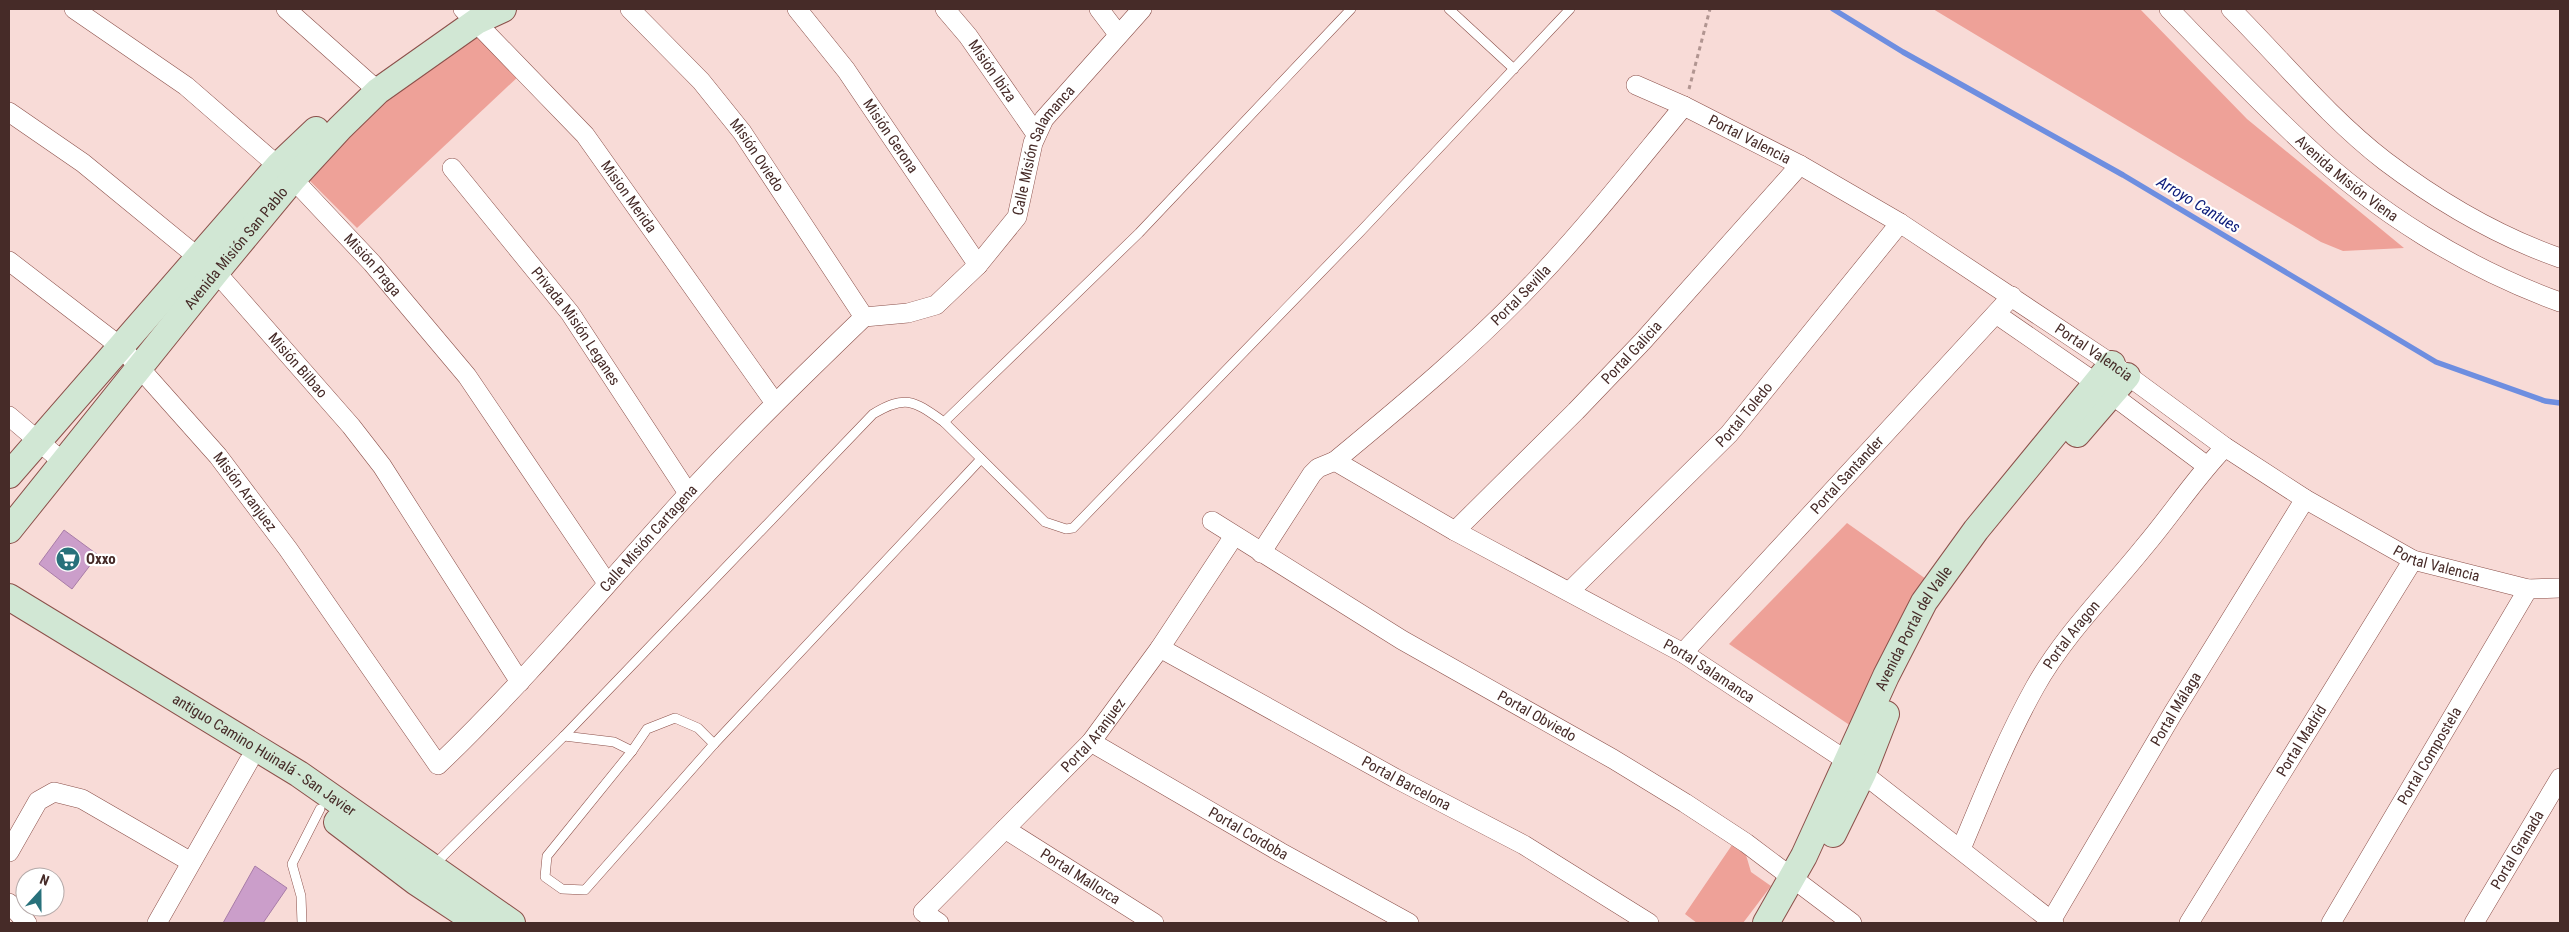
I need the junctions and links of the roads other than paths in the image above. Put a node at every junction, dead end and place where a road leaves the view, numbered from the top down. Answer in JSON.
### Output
{"nodes":[{"id":1,"x":74,"y":9,"type":"edge"},
{"id":2,"x":286,"y":9,"type":"edge"},
{"id":3,"x":503,"y":9,"type":"edge"},
{"id":4,"x":630,"y":9,"type":"edge"},
{"id":5,"x":797,"y":9,"type":"edge"},
{"id":6,"x":945,"y":9,"type":"edge"},
{"id":7,"x":1099,"y":9,"type":"edge"},
{"id":8,"x":1142,"y":9,"type":"edge"},
{"id":9,"x":1351,"y":9,"type":"edge"},
{"id":10,"x":1449,"y":9,"type":"edge"},
{"id":11,"x":1570,"y":9,"type":"edge"},
{"id":12,"x":2168,"y":9,"type":"edge"},
{"id":13,"x":2241,"y":12,"type":"edge"},
{"id":14,"x":468,"y":13,"type":"edge"},
{"id":15,"x":1118,"y":34,"type":"junction"},
{"id":16,"x":1514,"y":69,"type":"junction"},
{"id":17,"x":1636,"y":85,"type":"dead end"},
{"id":18,"x":373,"y":86,"type":"junction"},
{"id":19,"x":1684,"y":106,"type":"junction"},
{"id":20,"x":9,"y":112,"type":"edge"},
{"id":21,"x":1036,"y":134,"type":"junction"},
{"id":22,"x":1800,"y":165,"type":"junction"},
{"id":23,"x":452,"y":168,"type":"dead end"},
{"id":24,"x":286,"y":172,"type":"junction"},
{"id":25,"x":1900,"y":223,"type":"junction"},
{"id":26,"x":2560,"y":258,"type":"edge"},
{"id":27,"x":9,"y":261,"type":"edge"},
{"id":28,"x":207,"y":265,"type":"junction"},
{"id":29,"x":978,"y":265,"type":"junction"},
{"id":30,"x":2012,"y":296,"type":"junction"},
{"id":31,"x":2560,"y":302,"type":"edge"},
{"id":32,"x":1996,"y":314,"type":"junction"},
{"id":33,"x":864,"y":317,"type":"junction"},
{"id":34,"x":121,"y":347,"type":"junction"},
{"id":35,"x":140,"y":366,"type":"junction"},
{"id":36,"x":2111,"y":379,"type":"junction"},
{"id":37,"x":775,"y":403,"type":"junction"},
{"id":38,"x":9,"y":416,"type":"edge"},
{"id":39,"x":944,"y":422,"type":"junction"},
{"id":40,"x":38,"y":440,"type":"junction"},
{"id":41,"x":2225,"y":447,"type":"junction"},
{"id":42,"x":981,"y":459,"type":"junction"},
{"id":43,"x":1335,"y":461,"type":"junction"},
{"id":44,"x":63,"y":462,"type":"junction"},
{"id":45,"x":2207,"y":466,"type":"junction"},
{"id":46,"x":9,"y":475,"type":"edge"},
{"id":47,"x":688,"y":494,"type":"junction"},
{"id":48,"x":2305,"y":498,"type":"junction"},
{"id":49,"x":1212,"y":521,"type":"dead end"},
{"id":50,"x":9,"y":530,"type":"edge"},
{"id":51,"x":1455,"y":531,"type":"junction"},
{"id":52,"x":1234,"y":536,"type":"junction"},
{"id":53,"x":1261,"y":553,"type":"junction"},
{"id":54,"x":2413,"y":560,"type":"junction"},
{"id":55,"x":608,"y":583,"type":"junction"},
{"id":56,"x":2560,"y":588,"type":"edge"},
{"id":57,"x":2528,"y":589,"type":"junction"},
{"id":58,"x":1570,"y":591,"type":"junction"},
{"id":59,"x":9,"y":597,"type":"edge"},
{"id":60,"x":9,"y":610,"type":"edge"},
{"id":61,"x":1160,"y":648,"type":"junction"},
{"id":62,"x":1683,"y":653,"type":"junction"},
{"id":63,"x":520,"y":682,"type":"junction"},
{"id":64,"x":564,"y":736,"type":"junction"},
{"id":65,"x":1091,"y":742,"type":"junction"},
{"id":66,"x":714,"y":744,"type":"junction"},
{"id":67,"x":632,"y":751,"type":"junction"},
{"id":68,"x":248,"y":761,"type":"junction"},
{"id":69,"x":438,"y":765,"type":"joint"},
{"id":70,"x":1855,"y":767,"type":"junction"},
{"id":71,"x":2560,"y":778,"type":"edge"},
{"id":72,"x":320,"y":809,"type":"junction"},
{"id":73,"x":1005,"y":829,"type":"junction"},
{"id":74,"x":1961,"y":849,"type":"junction"},
{"id":75,"x":9,"y":852,"type":"edge"},
{"id":76,"x":191,"y":862,"type":"junction"},
{"id":77,"x":423,"y":875,"type":"junction"},
{"id":78,"x":1800,"y":884,"type":"junction"},
{"id":79,"x":9,"y":903,"type":"edge"},
{"id":80,"x":2052,"y":922,"type":"edge"},
{"id":81,"x":26,"y":923,"type":"edge"},
{"id":82,"x":157,"y":923,"type":"edge"},
{"id":83,"x":302,"y":923,"type":"edge"},
{"id":84,"x":478,"y":923,"type":"edge"},
{"id":85,"x":512,"y":923,"type":"edge"},
{"id":86,"x":939,"y":923,"type":"edge"},
{"id":87,"x":1154,"y":923,"type":"edge"},
{"id":88,"x":1409,"y":923,"type":"edge"},
{"id":89,"x":1649,"y":923,"type":"edge"},
{"id":90,"x":1766,"y":923,"type":"edge"},
{"id":91,"x":1787,"y":923,"type":"edge"},
{"id":92,"x":1852,"y":923,"type":"edge"},
{"id":93,"x":2189,"y":923,"type":"edge"},
{"id":94,"x":2331,"y":923,"type":"edge"},
{"id":95,"x":2474,"y":923,"type":"edge"}],
"edges":[{"from":1,"to":24,"type":"street","name":"Misión Praga"},
{"from":2,"to":18,"type":"street"},
{"from":3,"to":14,"type":"street","name":"Avenida Misión San Pablo"},
{"from":4,"to":33,"type":"street","name":"Misión Oviedo"},
{"from":5,"to":29,"type":"street","name":"Misión Gerona"},
{"from":6,"to":21,"type":"street","name":"Misión Ibiza"},
{"from":7,"to":15,"type":"street"},
{"from":8,"to":15,"type":"street","name":"Calle Misión Salamanca"},
{"from":9,"to":39,"type":"lane"},
{"from":10,"to":16,"type":"lane"},
{"from":11,"to":16,"type":"lane"},
{"from":12,"to":31,"type":"street","name":"Avenida Misión Viena"},
{"from":13,"to":26,"type":"street"},
{"from":14,"to":18,"type":"street","name":"Avenida Misión San Pablo"},
{"from":14,"to":37,"type":"street","name":"Mision Merida"},
{"from":15,"to":21,"type":"street","name":"Calle Misión Salamanca"},
{"from":16,"to":42,"type":"lane"},
{"from":17,"to":19,"type":"street","name":"Portal Valencia"},
{"from":18,"to":24,"type":"street","name":"Avenida Misión San Pablo"},
{"from":19,"to":22,"type":"street","name":"Portal Valencia"},
{"from":19,"to":43,"type":"street","name":"Portal Sevilla"},
{"from":20,"to":28,"type":"street","name":"Misión Bilbao"},
{"from":21,"to":29,"type":"street","name":"Calle Misión Salamanca"},
{"from":22,"to":25,"type":"street","name":"Portal Valencia"},
{"from":22,"to":51,"type":"street","name":"Portal Galicia"},
{"from":23,"to":47,"type":"street","name":"Privada Misión Leganes"},
{"from":24,"to":28,"type":"street","name":"Avenida Misión San Pablo"},
{"from":24,"to":55,"type":"street","name":"Misión Praga"},
{"from":25,"to":30,"type":"street","name":"Portal Valencia"},
{"from":25,"to":58,"type":"street","name":"Portal Toledo"},
{"from":27,"to":34,"type":"street","name":"Misión Aranjuez"},
{"from":28,"to":34,"type":"street","name":"Avenida Misión San Pablo"},
{"from":28,"to":35,"type":"street","name":"Avenida Misión San Pablo"},
{"from":28,"to":63,"type":"street","name":"Misión Bilbao"},
{"from":29,"to":33,"type":"street","name":"Calle Misión Salamanca"},
{"from":30,"to":32,"type":"street","name":"Portal Santander"},
{"from":30,"to":36,"type":"street","name":"Portal Valencia"},
{"from":32,"to":36,"type":"street"},
{"from":32,"to":62,"type":"street","name":"Portal Santander"},
{"from":33,"to":37,"type":"street","name":"Calle Misión Cartagena"},
{"from":34,"to":35,"type":"street","name":"Misión Aranjuez"},
{"from":34,"to":40,"type":"street","name":"Avenida Misión San Pablo"},
{"from":35,"to":44,"type":"street","name":"Avenida Misión San Pablo"},
{"from":35,"to":69,"type":"street","name":"Misión Aranjuez"},
{"from":36,"to":41,"type":"street","name":"Portal Valencia"},
{"from":36,"to":45,"type":"street"},
{"from":36,"to":70,"type":"street","name":"Avenida Portal del Valle"},
{"from":37,"to":47,"type":"street","name":"Calle Misión Cartagena"},
{"from":38,"to":40,"type":"street"},
{"from":39,"to":42,"type":"lane"},
{"from":39,"to":64,"type":"lane"},
{"from":40,"to":44,"type":"street"},
{"from":40,"to":46,"type":"street","name":"Avenida Misión San Pablo"},
{"from":41,"to":45,"type":"street","name":"Portal Aragon"},
{"from":41,"to":48,"type":"street","name":"Portal Valencia"},
{"from":42,"to":66,"type":"lane"},
{"from":43,"to":51,"type":"street","name":"Portal Salamanca"},
{"from":43,"to":53,"type":"street","name":"Portal Sevilla"},
{"from":44,"to":50,"type":"street","name":"Avenida Misión San Pablo"},
{"from":45,"to":74,"type":"street","name":"Portal Aragon"},
{"from":47,"to":55,"type":"street","name":"Calle Misión Cartagena"},
{"from":48,"to":54,"type":"street","name":"Portal Valencia"},
{"from":48,"to":80,"type":"street","name":"Portal Málaga"},
{"from":49,"to":52,"type":"street","name":"Portal Obviedo"},
{"from":51,"to":58,"type":"street","name":"Portal Salamanca"},
{"from":52,"to":53,"type":"street","name":"Portal Obviedo"},
{"from":52,"to":61,"type":"street","name":"Portal Aranjuez"},
{"from":53,"to":78,"type":"street","name":"Portal Obviedo"},
{"from":54,"to":57,"type":"street","name":"Portal Valencia"},
{"from":54,"to":93,"type":"street","name":"Portal Madrid"},
{"from":55,"to":63,"type":"street","name":"Calle Misión Cartagena"},
{"from":56,"to":57,"type":"street","name":"Portal Valencia"},
{"from":57,"to":94,"type":"street","name":"Portal Compostela"},
{"from":58,"to":62,"type":"street","name":"Portal Salamanca"},
{"from":59,"to":77,"type":"street","name":"antiguo Camino Huinalá - San Javier"},
{"from":60,"to":68,"type":"street"},
{"from":61,"to":65,"type":"street","name":"Portal Aranjuez"},
{"from":61,"to":89,"type":"street","name":"Portal Barcelona"},
{"from":62,"to":70,"type":"street","name":"Portal Salamanca"},
{"from":63,"to":69,"type":"street","name":"Calle Misión Cartagena"},
{"from":64,"to":67,"type":"lane"},
{"from":64,"to":77,"type":"lane"},
{"from":65,"to":73,"type":"street","name":"Portal Aranjuez"},
{"from":65,"to":88,"type":"street","name":"Portal Cordoba"},
{"from":66,"to":67,"type":"lane"},
{"from":66,"to":67,"type":"lane"},
{"from":68,"to":72,"type":"street"},
{"from":68,"to":76,"type":"street"},
{"from":70,"to":74,"type":"street","name":"Portal Salamanca"},
{"from":70,"to":78,"type":"street","name":"Avenida Portal del Valle"},
{"from":71,"to":95,"type":"street","name":"Portal Granada"},
{"from":72,"to":77,"type":"street"},
{"from":72,"to":83,"type":"lane"},
{"from":73,"to":86,"type":"street","name":"Portal Aranjuez"},
{"from":73,"to":87,"type":"street","name":"Portal Mallorca"},
{"from":74,"to":80,"type":"street","name":"Portal Salamanca"},
{"from":75,"to":76,"type":"street"},
{"from":76,"to":82,"type":"street"},
{"from":77,"to":84,"type":"street"},
{"from":77,"to":85,"type":"street","name":"antiguo Camino Huinalá - San Javier"},
{"from":78,"to":90,"type":"street","name":"Avenida Portal del Valle"},
{"from":78,"to":91,"type":"street","name":"Avenida Portal del Valle"},
{"from":78,"to":92,"type":"street","name":"Portal Obviedo"},
{"from":79,"to":81,"type":"street"}]}
